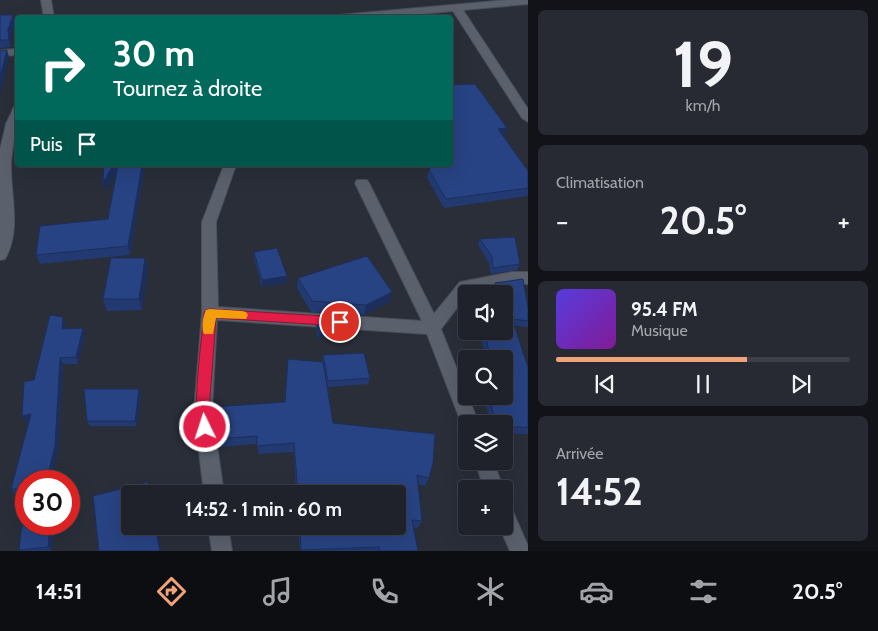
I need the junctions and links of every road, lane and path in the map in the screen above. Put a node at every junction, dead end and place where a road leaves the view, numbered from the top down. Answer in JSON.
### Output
{"nodes":[{"id":1,"x":46,"y":0,"type":"edge"},
{"id":2,"x":528,"y":1,"type":"edge"},
{"id":3,"x":456,"y":7,"type":"junction"},
{"id":4,"x":48,"y":15,"type":"edge"},
{"id":5,"x":371,"y":15,"type":"edge"},
{"id":6,"x":15,"y":52,"type":"edge"},
{"id":7,"x":0,"y":53,"type":"edge"},
{"id":8,"x":15,"y":116,"type":"edge"},
{"id":9,"x":528,"y":118,"type":"edge"},
{"id":10,"x":229,"y":167,"type":"edge"},
{"id":11,"x":362,"y":183,"type":"dead end"},
{"id":12,"x":0,"y":255,"type":"edge"},
{"id":13,"x":528,"y":278,"type":"edge"},
{"id":14,"x":210,"y":313,"type":"junction"},
{"id":15,"x":434,"y":328,"type":"junction"},
{"id":16,"x":467,"y":415,"type":"edge"},
{"id":17,"x":213,"y":485,"type":"edge"},
{"id":18,"x":219,"y":535,"type":"edge"},
{"id":19,"x":513,"y":535,"type":"edge"},
{"id":20,"x":222,"y":551,"type":"edge"},
{"id":21,"x":520,"y":551,"type":"edge"}],
"edges":[{"from":1,"to":4,"type":"street"},
{"from":2,"to":3,"type":"street"},
{"from":3,"to":5,"type":"street"},
{"from":3,"to":9,"type":"street"},
{"from":6,"to":7,"type":"street"},
{"from":8,"to":12,"type":"street"},
{"from":10,"to":14,"type":"street"},
{"from":11,"to":15,"type":"street"},
{"from":13,"to":15,"type":"street"},
{"from":14,"to":15,"type":"street"},
{"from":14,"to":17,"type":"street"},
{"from":15,"to":16,"type":"street"},
{"from":18,"to":20,"type":"street"},
{"from":19,"to":21,"type":"street"}]}
